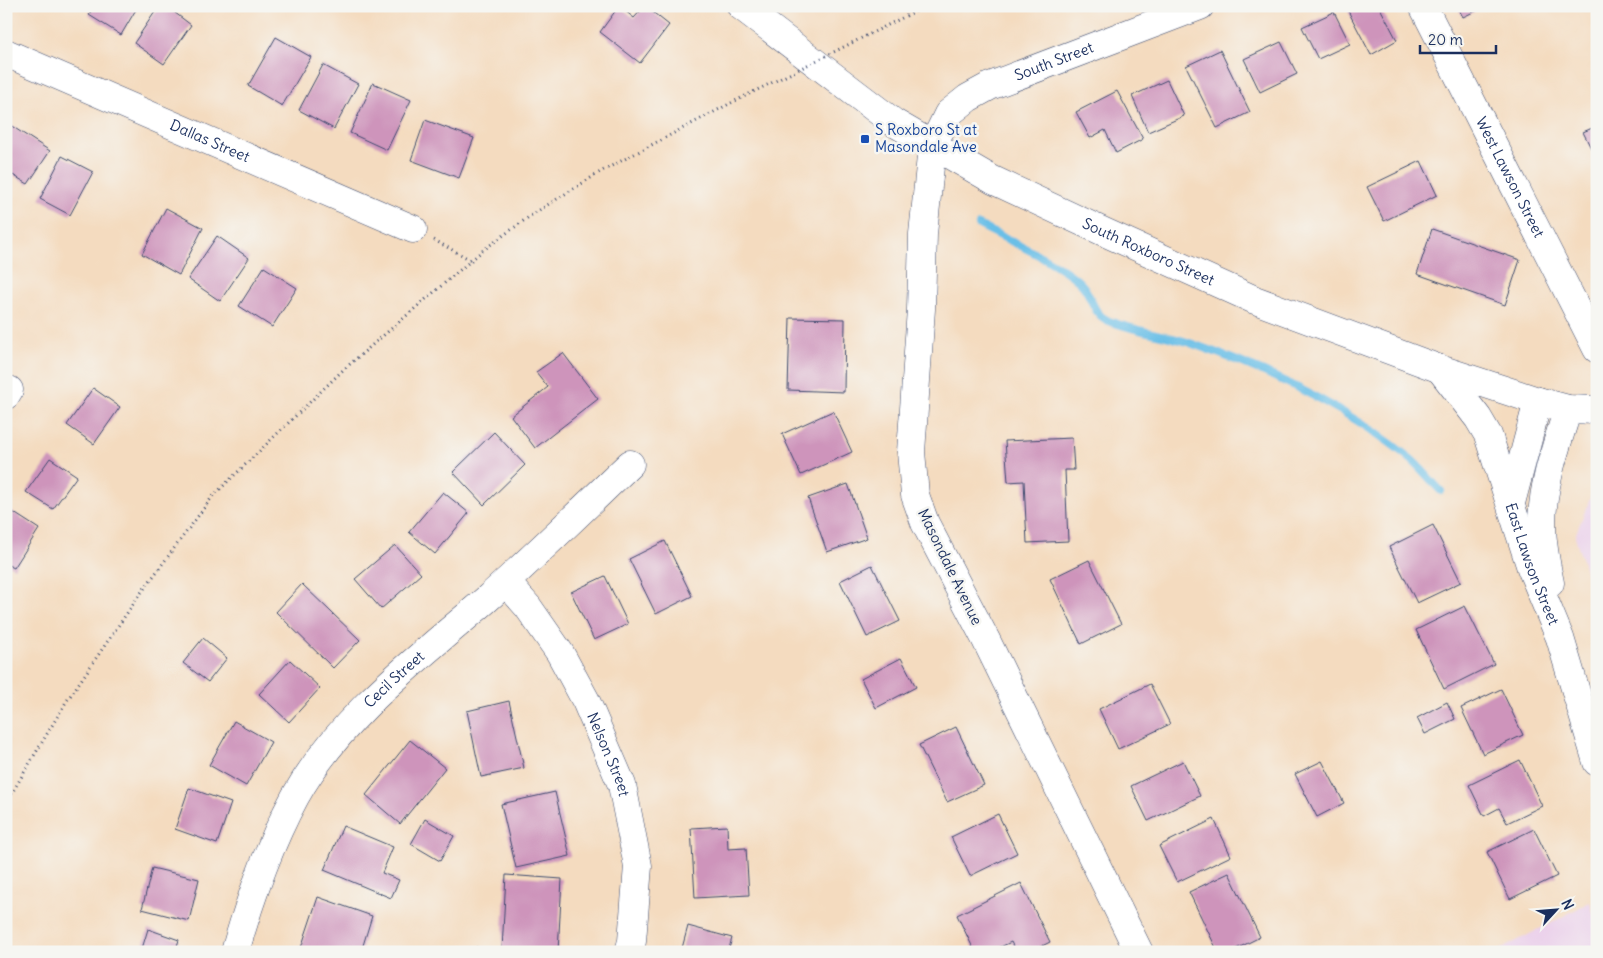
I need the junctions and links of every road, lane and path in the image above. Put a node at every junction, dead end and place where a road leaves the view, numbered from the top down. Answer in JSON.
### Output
{"nodes":[{"id":1,"x":741,"y":6,"type":"edge"},
{"id":2,"x":925,"y":6,"type":"edge"},
{"id":3,"x":1200,"y":6,"type":"edge"},
{"id":4,"x":1423,"y":6,"type":"edge"},
{"id":5,"x":6,"y":53,"type":"edge"},
{"id":6,"x":932,"y":147,"type":"junction"},
{"id":7,"x":413,"y":229,"type":"joint"},
{"id":8,"x":471,"y":260,"type":"junction"},
{"id":9,"x":1597,"y":349,"type":"edge"},
{"id":10,"x":1440,"y":369,"type":"junction"},
{"id":11,"x":1538,"y":401,"type":"junction"},
{"id":12,"x":1568,"y":409,"type":"junction"},
{"id":13,"x":1597,"y":410,"type":"edge"},
{"id":14,"x":630,"y":464,"type":"dead end"},
{"id":15,"x":1511,"y":503,"type":"junction"},
{"id":16,"x":506,"y":582,"type":"junction"},
{"id":17,"x":1560,"y":638,"type":"junction"},
{"id":18,"x":1597,"y":762,"type":"edge"},
{"id":19,"x":6,"y":803,"type":"edge"},
{"id":20,"x":235,"y":952,"type":"edge"},
{"id":21,"x":629,"y":952,"type":"edge"},
{"id":22,"x":1139,"y":952,"type":"edge"}],
"edges":[{"from":1,"to":6,"type":"street","name":"South Roxboro Street"},
{"from":2,"to":8,"type":"path","bridge":true},
{"from":3,"to":6,"type":"street","name":"South Street"},
{"from":4,"to":9,"type":"street","name":"West Lawson Street"},
{"from":5,"to":7,"type":"street","name":"Dallas Street"},
{"from":6,"to":10,"type":"street","name":"South Roxboro Street"},
{"from":6,"to":22,"type":"street","name":"Masondale Avenue"},
{"from":7,"to":8,"type":"path"},
{"from":8,"to":19,"type":"path"},
{"from":10,"to":11,"type":"street","name":"South Roxboro Street"},
{"from":10,"to":15,"type":"street"},
{"from":11,"to":12,"type":"street","name":"South Roxboro Street"},
{"from":11,"to":15,"type":"street","name":"East Lawson Street"},
{"from":12,"to":13,"type":"street","name":"South Roxboro Street"},
{"from":12,"to":17,"type":"street","name":"East Lawson Street"},
{"from":14,"to":16,"type":"street","name":"Cecil Street"},
{"from":15,"to":17,"type":"street","name":"East Lawson Street"},
{"from":16,"to":20,"type":"street","name":"Cecil Street"},
{"from":16,"to":21,"type":"street","name":"Nelson Street"},
{"from":17,"to":18,"type":"street","name":"East Lawson Street"}]}
